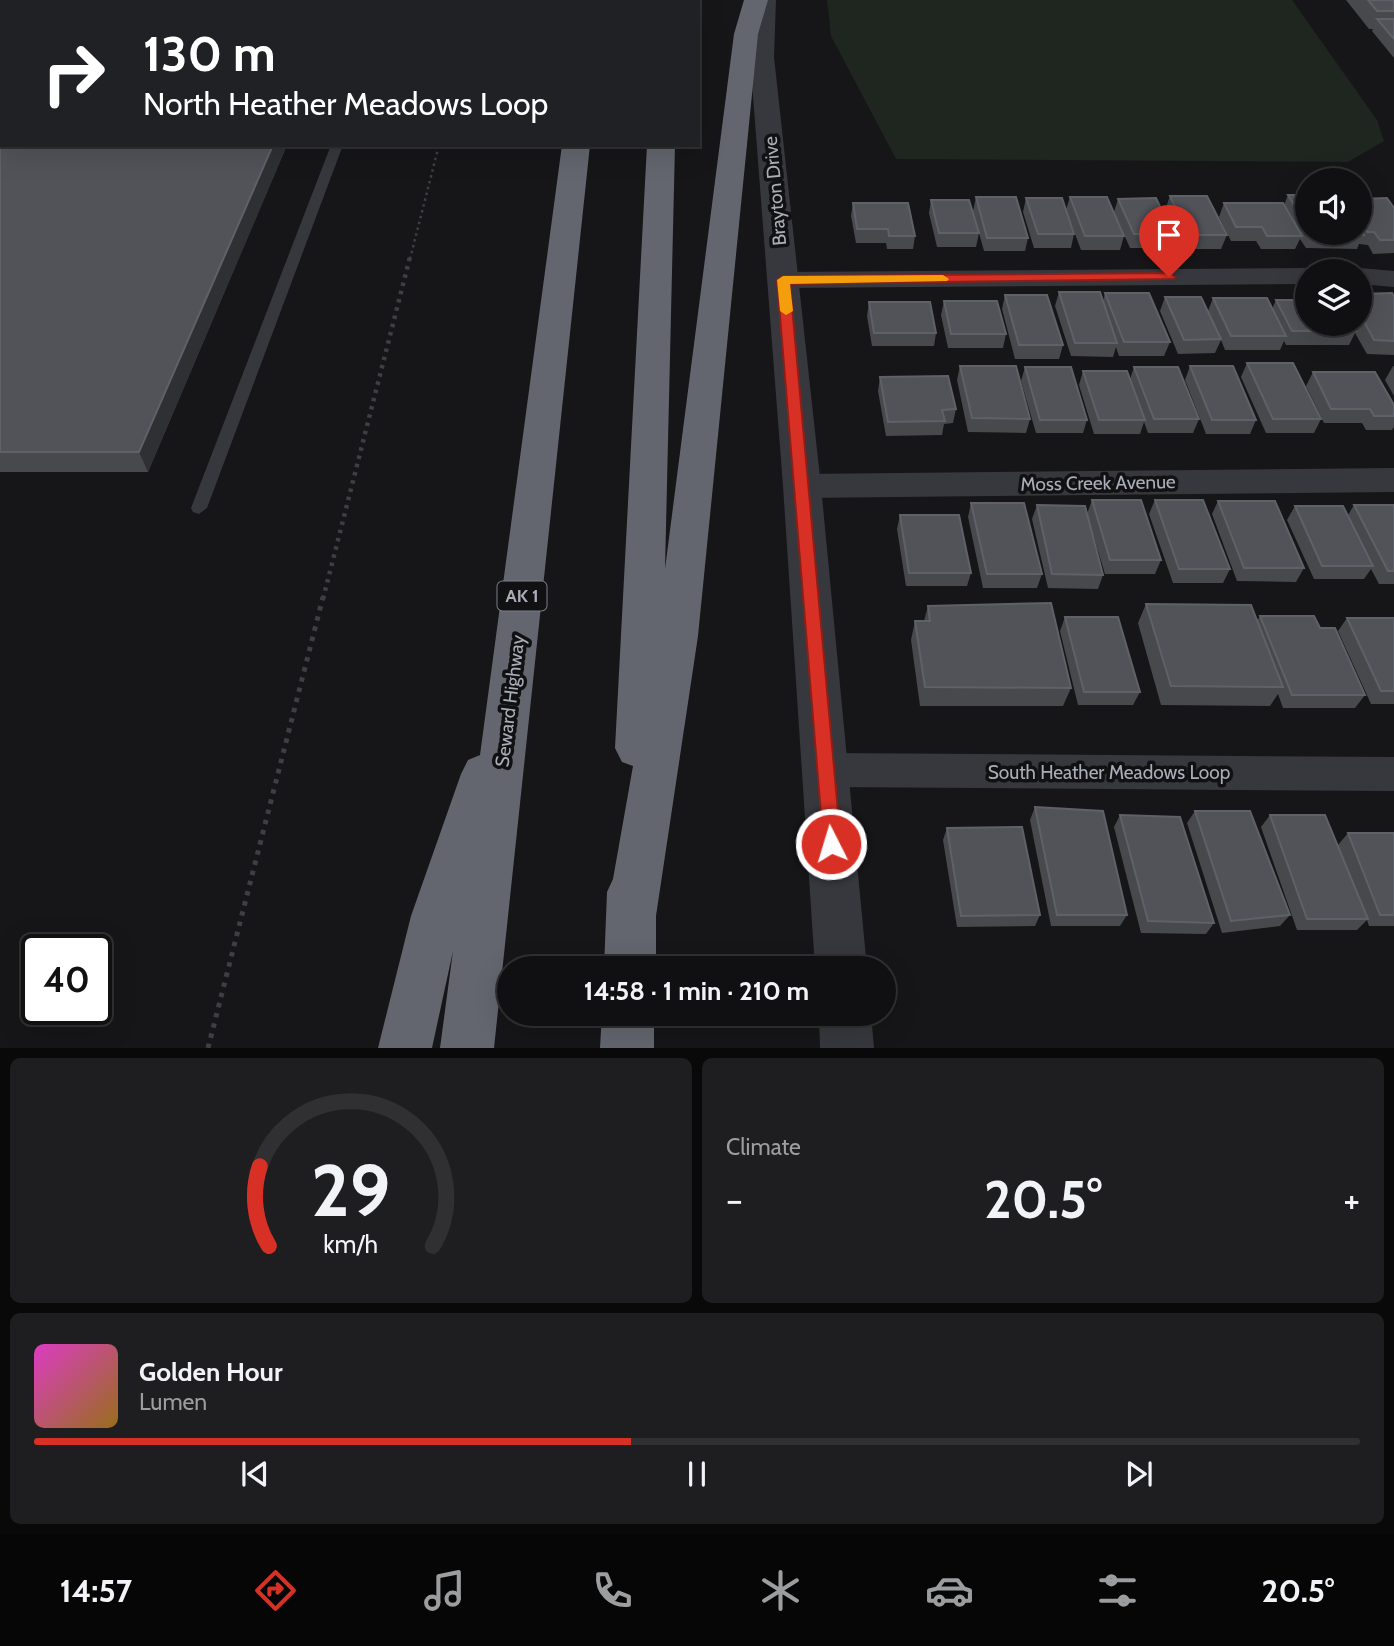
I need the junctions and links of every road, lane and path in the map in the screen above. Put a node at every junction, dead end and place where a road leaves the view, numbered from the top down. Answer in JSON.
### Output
{"nodes":[{"id":1,"x":756,"y":0,"type":"edge"},
{"id":2,"x":764,"y":0,"type":"edge"},
{"id":3,"x":336,"y":147,"type":"edge"},
{"id":4,"x":438,"y":147,"type":"edge"},
{"id":5,"x":576,"y":147,"type":"edge"},
{"id":6,"x":661,"y":147,"type":"edge"},
{"id":7,"x":1295,"y":276,"type":"edge"},
{"id":8,"x":1372,"y":277,"type":"edge"},
{"id":9,"x":1394,"y":279,"type":"edge"},
{"id":10,"x":783,"y":280,"type":"junction"},
{"id":11,"x":1394,"y":480,"type":"edge"},
{"id":12,"x":802,"y":486,"type":"junction"},
{"id":13,"x":199,"y":509,"type":"dead end"},
{"id":14,"x":511,"y":696,"type":"junction"},
{"id":15,"x":825,"y":770,"type":"junction"},
{"id":16,"x":1394,"y":774,"type":"edge"},
{"id":17,"x":631,"y":918,"type":"junction"},
{"id":18,"x":629,"y":956,"type":"edge"},
{"id":19,"x":840,"y":956,"type":"edge"},
{"id":20,"x":628,"y":1026,"type":"edge"},
{"id":21,"x":846,"y":1026,"type":"edge"},
{"id":22,"x":208,"y":1048,"type":"edge"},
{"id":23,"x":405,"y":1048,"type":"edge"},
{"id":24,"x":467,"y":1048,"type":"edge"},
{"id":25,"x":627,"y":1048,"type":"edge"},
{"id":26,"x":848,"y":1048,"type":"edge"}],
"edges":[{"from":1,"to":17,"type":"highway"},
{"from":2,"to":10,"type":"street","name":"Brayton Drive"},
{"from":3,"to":13,"type":"lane"},
{"from":4,"to":22,"type":"path"},
{"from":5,"to":14,"type":"highway","name":"Seward Highway","number":"AK 1"},
{"from":6,"to":17,"type":"highway"},
{"from":7,"to":10,"type":"street"},
{"from":8,"to":9,"type":"street"},
{"from":10,"to":12,"type":"street","name":"Brayton Drive"},
{"from":11,"to":12,"type":"street","name":"Moss Creek Avenue"},
{"from":12,"to":15,"type":"street","name":"Brayton Drive"},
{"from":14,"to":23,"type":"highway"},
{"from":14,"to":24,"type":"highway","name":"Seward Highway","number":"AK 1"},
{"from":15,"to":16,"type":"street","name":"South Heather Meadows Loop"},
{"from":15,"to":19,"type":"street","name":"Brayton Drive"},
{"from":17,"to":18,"type":"highway"},
{"from":20,"to":25,"type":"highway"},
{"from":21,"to":26,"type":"street"}]}
